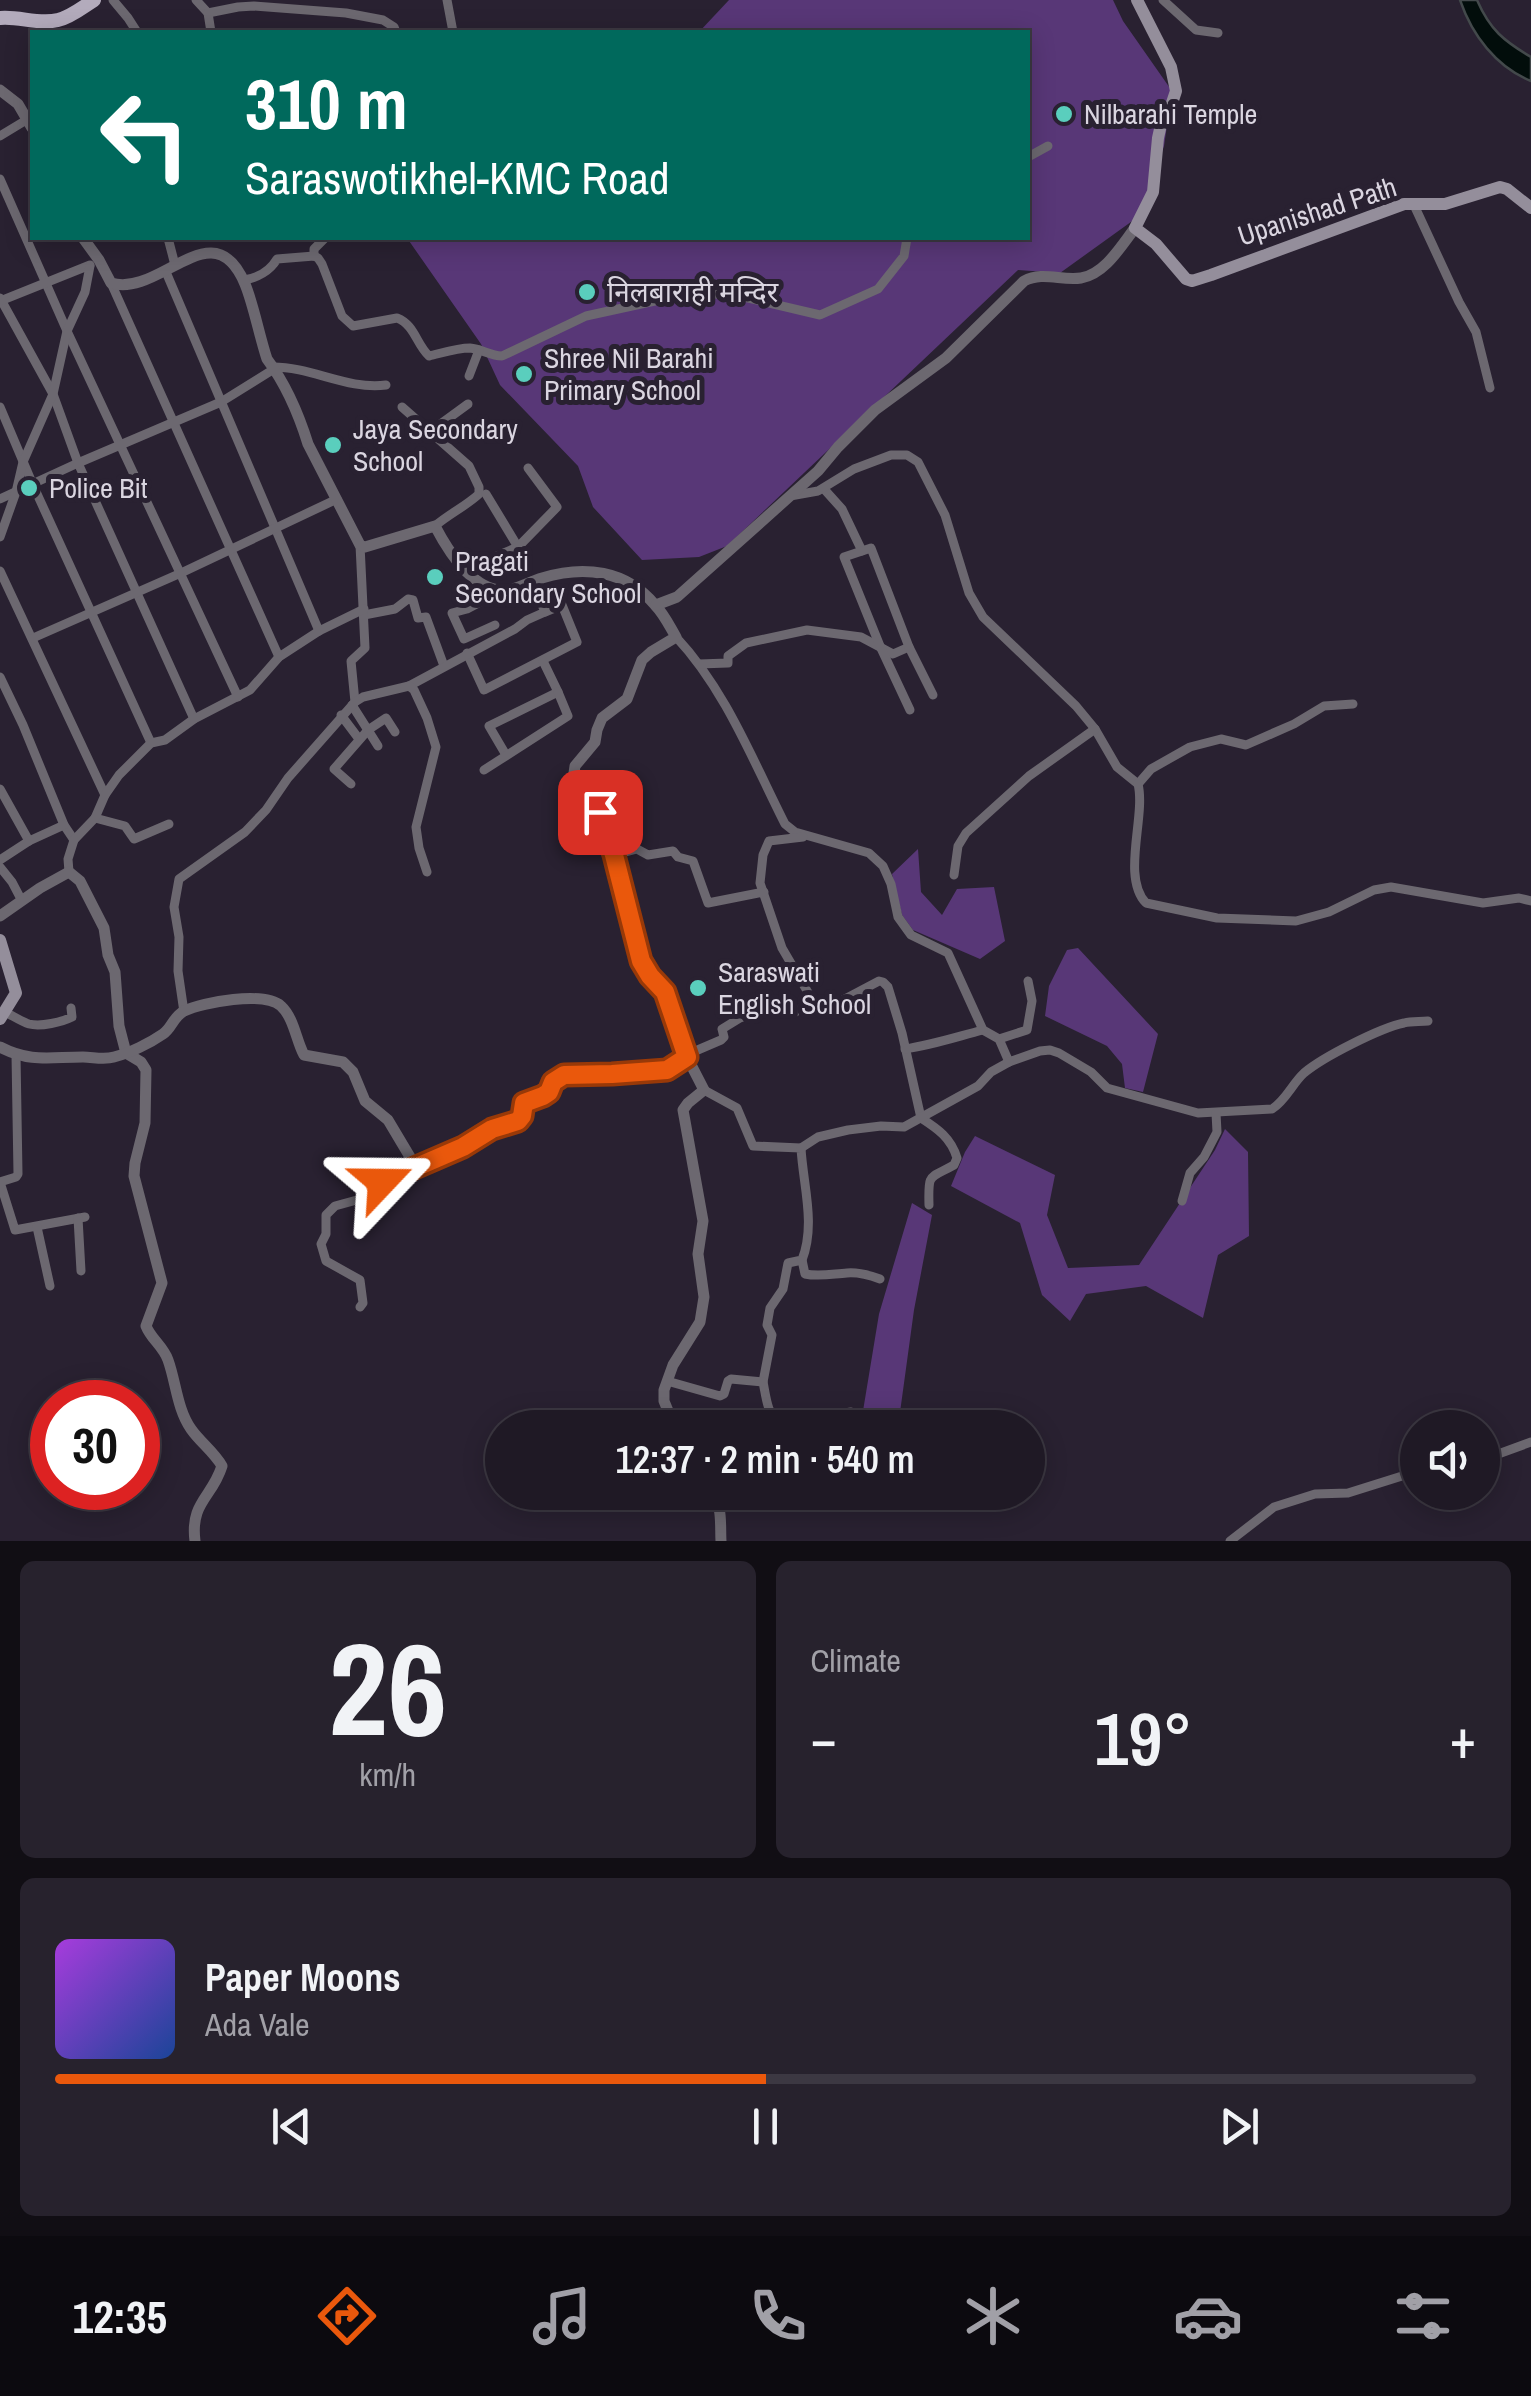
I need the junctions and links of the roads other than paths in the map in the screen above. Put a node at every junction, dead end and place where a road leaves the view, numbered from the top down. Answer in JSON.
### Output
{"nodes":[{"id":1,"x":94,"y":0,"type":"edge"},
{"id":2,"x":113,"y":0,"type":"edge"},
{"id":3,"x":196,"y":0,"type":"edge"},
{"id":4,"x":447,"y":0,"type":"edge"},
{"id":5,"x":1137,"y":0,"type":"edge"},
{"id":6,"x":1163,"y":0,"type":"edge"},
{"id":7,"x":208,"y":13,"type":"junction"},
{"id":8,"x":0,"y":18,"type":"edge"},
{"id":9,"x":135,"y":30,"type":"edge"},
{"id":10,"x":210,"y":30,"type":"edge"},
{"id":11,"x":395,"y":30,"type":"edge"},
{"id":12,"x":452,"y":30,"type":"edge"},
{"id":13,"x":1218,"y":33,"type":"dead end"},
{"id":14,"x":0,"y":90,"type":"edge"},
{"id":15,"x":30,"y":124,"type":"edge"},
{"id":16,"x":0,"y":136,"type":"edge"},
{"id":17,"x":1048,"y":146,"type":"dead end"},
{"id":18,"x":1030,"y":156,"type":"edge"},
{"id":19,"x":0,"y":179,"type":"edge"},
{"id":20,"x":1414,"y":205,"type":"junction"},
{"id":21,"x":1531,"y":208,"type":"edge"},
{"id":22,"x":1134,"y":228,"type":"junction"},
{"id":23,"x":85,"y":240,"type":"edge"},
{"id":24,"x":168,"y":240,"type":"edge"},
{"id":25,"x":323,"y":240,"type":"edge"},
{"id":26,"x":907,"y":240,"type":"edge"},
{"id":27,"x":314,"y":256,"type":"junction"},
{"id":28,"x":95,"y":263,"type":"junction"},
{"id":29,"x":170,"y":269,"type":"junction"},
{"id":30,"x":244,"y":280,"type":"junction"},
{"id":31,"x":45,"y":283,"type":"junction"},
{"id":32,"x":111,"y":283,"type":"junction"},
{"id":33,"x":0,"y":300,"type":"edge"},
{"id":34,"x":67,"y":331,"type":"junction"},
{"id":35,"x":479,"y":350,"type":"junction"},
{"id":36,"x":274,"y":368,"type":"junction"},
{"id":37,"x":468,"y":376,"type":"dead end"},
{"id":38,"x":386,"y":385,"type":"dead end"},
{"id":39,"x":1490,"y":388,"type":"dead end"},
{"id":40,"x":53,"y":394,"type":"junction"},
{"id":41,"x":221,"y":402,"type":"junction"},
{"id":42,"x":468,"y":404,"type":"dead end"},
{"id":43,"x":0,"y":407,"type":"edge"},
{"id":44,"x":402,"y":407,"type":"dead end"},
{"id":45,"x":172,"y":422,"type":"junction"},
{"id":46,"x":431,"y":431,"type":"junction"},
{"id":47,"x":121,"y":444,"type":"junction"},
{"id":48,"x":23,"y":462,"type":"junction"},
{"id":49,"x":78,"y":462,"type":"junction"},
{"id":50,"x":528,"y":468,"type":"dead end"},
{"id":51,"x":33,"y":485,"type":"junction"},
{"id":52,"x":824,"y":488,"type":"junction"},
{"id":53,"x":16,"y":492,"type":"junction"},
{"id":54,"x":486,"y":494,"type":"dead end"},
{"id":55,"x":790,"y":496,"type":"junction"},
{"id":56,"x":0,"y":499,"type":"edge"},
{"id":57,"x":337,"y":500,"type":"junction"},
{"id":58,"x":434,"y":526,"type":"junction"},
{"id":59,"x":274,"y":528,"type":"junction"},
{"id":60,"x":0,"y":537,"type":"edge"},
{"id":61,"x":360,"y":545,"type":"junction"},
{"id":62,"x":518,"y":547,"type":"junction"},
{"id":63,"x":229,"y":549,"type":"junction"},
{"id":64,"x":862,"y":551,"type":"junction"},
{"id":65,"x":466,"y":569,"type":"dead end"},
{"id":66,"x":0,"y":571,"type":"edge"},
{"id":67,"x":181,"y":573,"type":"junction"},
{"id":68,"x":532,"y":581,"type":"junction"},
{"id":69,"x":488,"y":587,"type":"junction"},
{"id":70,"x":135,"y":592,"type":"junction"},
{"id":71,"x":656,"y":605,"type":"junction"},
{"id":72,"x":364,"y":612,"type":"junction"},
{"id":73,"x":545,"y":612,"type":"junction"},
{"id":74,"x":90,"y":613,"type":"junction"},
{"id":75,"x":495,"y":625,"type":"dead end"},
{"id":76,"x":319,"y":631,"type":"junction"},
{"id":77,"x":676,"y":637,"type":"junction"},
{"id":78,"x":33,"y":638,"type":"junction"},
{"id":79,"x":464,"y":640,"type":"junction"},
{"id":80,"x":880,"y":646,"type":"junction"},
{"id":81,"x":909,"y":647,"type":"junction"},
{"id":82,"x":468,"y":653,"type":"junction"},
{"id":83,"x":278,"y":657,"type":"junction"},
{"id":84,"x":542,"y":661,"type":"junction"},
{"id":85,"x":699,"y":664,"type":"junction"},
{"id":86,"x":444,"y":666,"type":"junction"},
{"id":87,"x":0,"y":678,"type":"edge"},
{"id":88,"x":408,"y":686,"type":"junction"},
{"id":89,"x":558,"y":692,"type":"junction"},
{"id":90,"x":933,"y":695,"type":"dead end"},
{"id":91,"x":238,"y":697,"type":"junction"},
{"id":92,"x":354,"y":703,"type":"junction"},
{"id":93,"x":1353,"y":704,"type":"dead end"},
{"id":94,"x":910,"y":710,"type":"dead end"},
{"id":95,"x":342,"y":715,"type":"junction"},
{"id":96,"x":194,"y":720,"type":"junction"},
{"id":97,"x":1094,"y":728,"type":"junction"},
{"id":98,"x":368,"y":730,"type":"junction"},
{"id":99,"x":396,"y":732,"type":"dead end"},
{"id":100,"x":360,"y":740,"type":"junction"},
{"id":101,"x":151,"y":743,"type":"junction"},
{"id":102,"x":378,"y":746,"type":"dead end"},
{"id":103,"x":506,"y":756,"type":"junction"},
{"id":104,"x":484,"y":770,"type":"dead end"},
{"id":105,"x":351,"y":784,"type":"dead end"},
{"id":106,"x":1138,"y":784,"type":"junction"},
{"id":107,"x":0,"y":789,"type":"edge"},
{"id":108,"x":105,"y":795,"type":"junction"},
{"id":109,"x":96,"y":818,"type":"junction"},
{"id":110,"x":169,"y":824,"type":"dead end"},
{"id":111,"x":64,"y":826,"type":"junction"},
{"id":112,"x":806,"y":835,"type":"junction"},
{"id":113,"x":74,"y":840,"type":"junction"},
{"id":114,"x":29,"y":842,"type":"junction"},
{"id":115,"x":614,"y":855,"type":"junction"},
{"id":116,"x":0,"y":863,"type":"edge"},
{"id":117,"x":69,"y":872,"type":"junction"},
{"id":118,"x":426,"y":872,"type":"dead end"},
{"id":119,"x":954,"y":875,"type":"dead end"},
{"id":120,"x":764,"y":892,"type":"junction"},
{"id":121,"x":22,"y":901,"type":"junction"},
{"id":122,"x":1531,"y":901,"type":"edge"},
{"id":123,"x":0,"y":916,"type":"edge"},
{"id":124,"x":0,"y":940,"type":"edge"},
{"id":125,"x":1028,"y":980,"type":"dead end"},
{"id":126,"x":812,"y":1001,"type":"junction"},
{"id":127,"x":785,"y":1004,"type":"dead end"},
{"id":128,"x":71,"y":1008,"type":"dead end"},
{"id":129,"x":184,"y":1012,"type":"junction"},
{"id":130,"x":794,"y":1013,"type":"dead end"},
{"id":131,"x":3,"y":1015,"type":"edge"},
{"id":132,"x":1428,"y":1022,"type":"dead end"},
{"id":133,"x":983,"y":1030,"type":"junction"},
{"id":134,"x":999,"y":1039,"type":"junction"},
{"id":135,"x":0,"y":1047,"type":"edge"},
{"id":136,"x":904,"y":1049,"type":"junction"},
{"id":137,"x":121,"y":1055,"type":"junction"},
{"id":138,"x":16,"y":1056,"type":"junction"},
{"id":139,"x":687,"y":1056,"type":"junction"},
{"id":140,"x":1009,"y":1062,"type":"junction"},
{"id":141,"x":704,"y":1090,"type":"junction"},
{"id":142,"x":1216,"y":1113,"type":"junction"},
{"id":143,"x":920,"y":1118,"type":"junction"},
{"id":144,"x":801,"y":1148,"type":"junction"},
{"id":145,"x":416,"y":1167,"type":"junction"},
{"id":146,"x":1182,"y":1201,"type":"dead end"},
{"id":147,"x":928,"y":1205,"type":"dead end"},
{"id":148,"x":37,"y":1228,"type":"junction"},
{"id":149,"x":802,"y":1260,"type":"junction"},
{"id":150,"x":82,"y":1271,"type":"dead end"},
{"id":151,"x":880,"y":1279,"type":"dead end"},
{"id":152,"x":50,"y":1286,"type":"dead end"},
{"id":153,"x":360,"y":1308,"type":"dead end"},
{"id":154,"x":667,"y":1381,"type":"junction"},
{"id":155,"x":764,"y":1382,"type":"junction"},
{"id":156,"x":668,"y":1410,"type":"edge"},
{"id":157,"x":770,"y":1410,"type":"edge"},
{"id":158,"x":1531,"y":1442,"type":"edge"},
{"id":159,"x":1500,"y":1453,"type":"edge"},
{"id":160,"x":1400,"y":1476,"type":"edge"},
{"id":161,"x":719,"y":1510,"type":"edge"},
{"id":162,"x":194,"y":1541,"type":"edge"},
{"id":163,"x":722,"y":1541,"type":"edge"},
{"id":164,"x":1230,"y":1541,"type":"edge"}],
"edges":[{"from":1,"to":8,"type":"main road"},
{"from":2,"to":9,"type":"street"},
{"from":3,"to":7,"type":"street"},
{"from":4,"to":12,"type":"street"},
{"from":5,"to":22,"type":"main road"},
{"from":6,"to":13,"type":"street"},
{"from":7,"to":10,"type":"street"},
{"from":7,"to":11,"type":"street"},
{"from":14,"to":15,"type":"street"},
{"from":15,"to":16,"type":"street"},
{"from":17,"to":18,"type":"street"},
{"from":19,"to":31,"type":"street"},
{"from":20,"to":21,"type":"main road","name":"Upanishad Path"},
{"from":20,"to":22,"type":"main road","name":"Upanishad Path"},
{"from":20,"to":39,"type":"street"},
{"from":22,"to":55,"type":"street"},
{"from":23,"to":28,"type":"street"},
{"from":24,"to":29,"type":"street"},
{"from":25,"to":27,"type":"street"},
{"from":26,"to":35,"type":"street"},
{"from":27,"to":30,"type":"street"},
{"from":27,"to":35,"type":"street"},
{"from":28,"to":31,"type":"street"},
{"from":28,"to":32,"type":"street"},
{"from":28,"to":34,"type":"street"},
{"from":29,"to":30,"type":"street"},
{"from":29,"to":32,"type":"street"},
{"from":29,"to":41,"type":"street"},
{"from":30,"to":36,"type":"street"},
{"from":31,"to":33,"type":"street"},
{"from":31,"to":34,"type":"street"},
{"from":32,"to":45,"type":"street"},
{"from":33,"to":40,"type":"street"},
{"from":34,"to":40,"type":"street"},
{"from":34,"to":47,"type":"street"},
{"from":35,"to":37,"type":"street"},
{"from":36,"to":38,"type":"street"},
{"from":36,"to":41,"type":"street"},
{"from":36,"to":57,"type":"street"},
{"from":40,"to":48,"type":"street"},
{"from":40,"to":49,"type":"street"},
{"from":41,"to":45,"type":"street"},
{"from":41,"to":59,"type":"street"},
{"from":42,"to":46,"type":"street"},
{"from":43,"to":48,"type":"street"},
{"from":44,"to":46,"type":"street"},
{"from":45,"to":47,"type":"street"},
{"from":45,"to":63,"type":"street"},
{"from":46,"to":58,"type":"street"},
{"from":47,"to":49,"type":"street"},
{"from":47,"to":67,"type":"street"},
{"from":48,"to":51,"type":"street"},
{"from":48,"to":53,"type":"street"},
{"from":49,"to":51,"type":"street"},
{"from":49,"to":70,"type":"street"},
{"from":50,"to":62,"type":"street"},
{"from":51,"to":53,"type":"street"},
{"from":51,"to":74,"type":"street"},
{"from":52,"to":55,"type":"street"},
{"from":52,"to":64,"type":"street"},
{"from":52,"to":97,"type":"street"},
{"from":53,"to":56,"type":"street"},
{"from":53,"to":60,"type":"street"},
{"from":54,"to":62,"type":"street"},
{"from":55,"to":71,"type":"street"},
{"from":57,"to":59,"type":"street"},
{"from":57,"to":61,"type":"street"},
{"from":58,"to":61,"type":"street"},
{"from":58,"to":69,"type":"street"},
{"from":59,"to":63,"type":"street"},
{"from":59,"to":76,"type":"street"},
{"from":61,"to":72,"type":"street"},
{"from":62,"to":65,"type":"street"},
{"from":63,"to":67,"type":"street"},
{"from":63,"to":83,"type":"street"},
{"from":64,"to":80,"type":"street"},
{"from":64,"to":81,"type":"street"},
{"from":66,"to":78,"type":"street"},
{"from":67,"to":70,"type":"street"},
{"from":67,"to":91,"type":"street"},
{"from":68,"to":69,"type":"street"},
{"from":68,"to":71,"type":"street"},
{"from":68,"to":73,"type":"street"},
{"from":69,"to":79,"type":"street"},
{"from":70,"to":74,"type":"street"},
{"from":70,"to":96,"type":"street"},
{"from":71,"to":77,"type":"street"},
{"from":72,"to":76,"type":"street"},
{"from":72,"to":86,"type":"street"},
{"from":72,"to":92,"type":"street"},
{"from":73,"to":82,"type":"street"},
{"from":73,"to":84,"type":"street"},
{"from":74,"to":78,"type":"street"},
{"from":74,"to":101,"type":"street"},
{"from":75,"to":79,"type":"street"},
{"from":76,"to":83,"type":"street"},
{"from":77,"to":85,"type":"street"},
{"from":77,"to":115,"type":"street"},
{"from":78,"to":108,"type":"street"},
{"from":79,"to":82,"type":"street"},
{"from":80,"to":81,"type":"street"},
{"from":80,"to":85,"type":"street"},
{"from":80,"to":94,"type":"street"},
{"from":81,"to":90,"type":"street"},
{"from":82,"to":84,"type":"street"},
{"from":82,"to":86,"type":"street"},
{"from":83,"to":91,"type":"street"},
{"from":84,"to":89,"type":"street"},
{"from":85,"to":112,"type":"street"},
{"from":86,"to":88,"type":"street"},
{"from":87,"to":111,"type":"street"},
{"from":88,"to":92,"type":"street"},
{"from":88,"to":118,"type":"street"},
{"from":89,"to":103,"type":"street"},
{"from":89,"to":103,"type":"street"},
{"from":91,"to":96,"type":"street"},
{"from":92,"to":95,"type":"street"},
{"from":92,"to":98,"type":"street"},
{"from":93,"to":106,"type":"street"},
{"from":95,"to":100,"type":"street"},
{"from":95,"to":129,"type":"street"},
{"from":96,"to":101,"type":"street"},
{"from":97,"to":106,"type":"street"},
{"from":97,"to":119,"type":"street"},
{"from":98,"to":99,"type":"street"},
{"from":98,"to":100,"type":"street"},
{"from":98,"to":102,"type":"street"},
{"from":100,"to":105,"type":"street"},
{"from":101,"to":108,"type":"street"},
{"from":103,"to":104,"type":"street"},
{"from":106,"to":122,"type":"street"},
{"from":107,"to":114,"type":"street"},
{"from":108,"to":109,"type":"street"},
{"from":109,"to":110,"type":"street"},
{"from":109,"to":113,"type":"street"},
{"from":111,"to":113,"type":"street"},
{"from":111,"to":114,"type":"street"},
{"from":112,"to":120,"type":"street"},
{"from":112,"to":133,"type":"street"},
{"from":113,"to":117,"type":"street"},
{"from":114,"to":116,"type":"street"},
{"from":115,"to":120,"type":"street"},
{"from":115,"to":139,"type":"street"},
{"from":116,"to":121,"type":"street"},
{"from":117,"to":121,"type":"street"},
{"from":117,"to":137,"type":"street"},
{"from":120,"to":126,"type":"street"},
{"from":121,"to":123,"type":"street"},
{"from":124,"to":131,"type":"main road"},
{"from":125,"to":134,"type":"street"},
{"from":126,"to":130,"type":"street"},
{"from":126,"to":136,"type":"street"},
{"from":127,"to":139,"type":"street"},
{"from":128,"to":131,"type":"street"},
{"from":129,"to":137,"type":"street"},
{"from":129,"to":145,"type":"street"},
{"from":132,"to":142,"type":"street"},
{"from":133,"to":134,"type":"street"},
{"from":133,"to":136,"type":"street"},
{"from":134,"to":140,"type":"street"},
{"from":135,"to":138,"type":"street"},
{"from":136,"to":143,"type":"street"},
{"from":137,"to":138,"type":"street"},
{"from":137,"to":162,"type":"street"},
{"from":138,"to":148,"type":"street"},
{"from":139,"to":141,"type":"street"},
{"from":139,"to":145,"type":"street"},
{"from":140,"to":142,"type":"street"},
{"from":140,"to":143,"type":"street"},
{"from":141,"to":144,"type":"street"},
{"from":141,"to":154,"type":"street"},
{"from":142,"to":146,"type":"street"},
{"from":143,"to":144,"type":"street"},
{"from":143,"to":147,"type":"street"},
{"from":144,"to":149,"type":"street"},
{"from":145,"to":153,"type":"street"},
{"from":148,"to":150,"type":"street"},
{"from":148,"to":152,"type":"street"},
{"from":149,"to":151,"type":"street"},
{"from":149,"to":155,"type":"street"},
{"from":154,"to":155,"type":"street"},
{"from":154,"to":156,"type":"street"},
{"from":155,"to":157,"type":"street"},
{"from":158,"to":159,"type":"street"},
{"from":160,"to":164,"type":"street"},
{"from":161,"to":163,"type":"street"}]}
